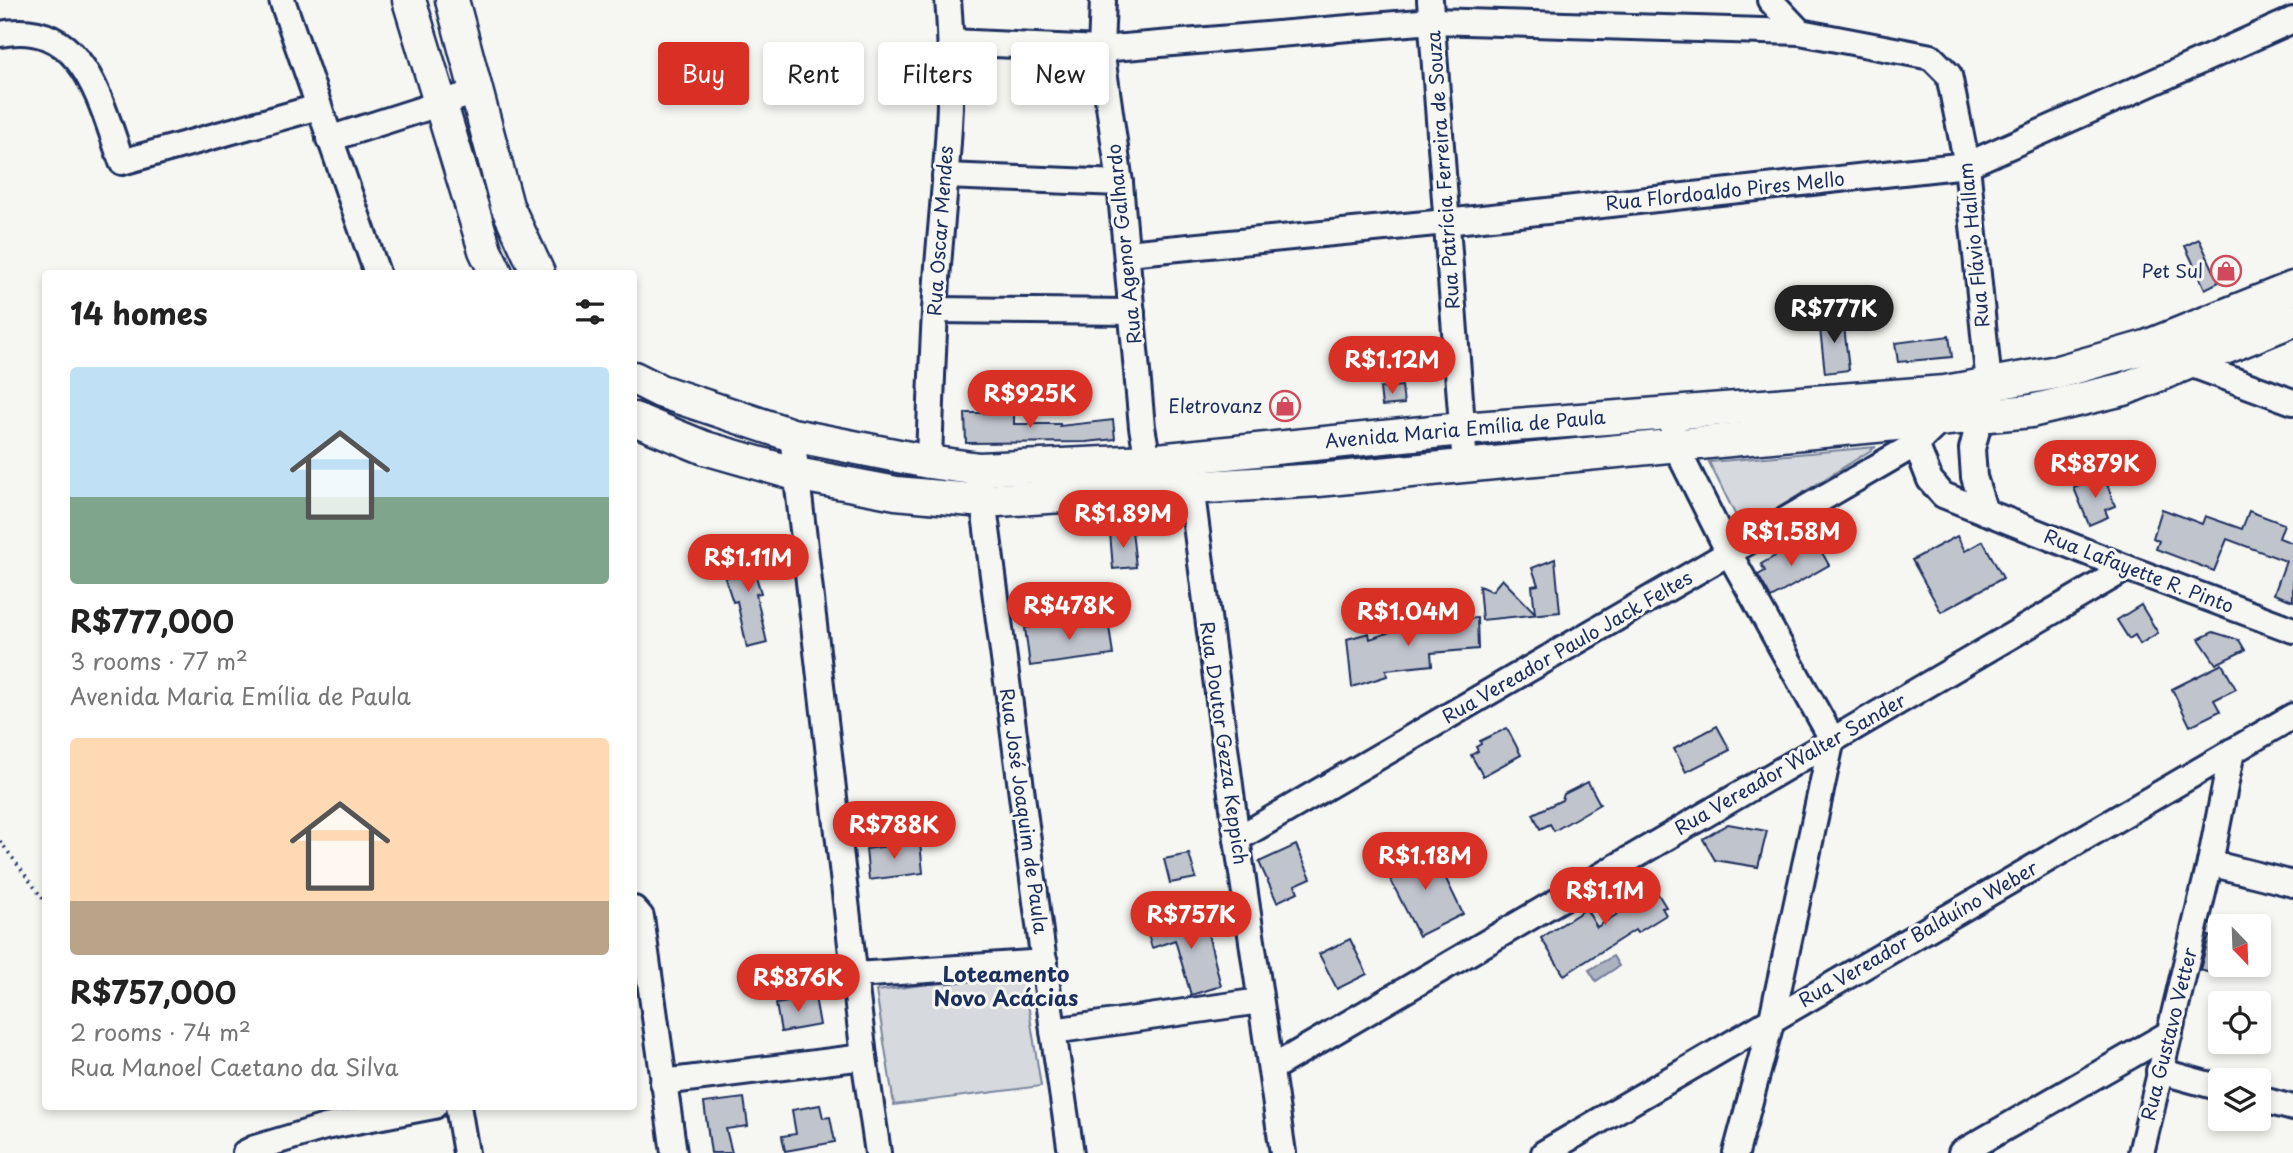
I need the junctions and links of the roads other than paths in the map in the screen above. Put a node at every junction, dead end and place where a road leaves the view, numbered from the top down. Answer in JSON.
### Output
{"nodes":[{"id":1,"x":282,"y":0,"type":"edge"},
{"id":2,"x":409,"y":0,"type":"edge"},
{"id":3,"x":452,"y":0,"type":"edge"},
{"id":4,"x":948,"y":0,"type":"edge"},
{"id":5,"x":1103,"y":0,"type":"edge"},
{"id":6,"x":1770,"y":0,"type":"edge"},
{"id":7,"x":1431,"y":11,"type":"edge"},
{"id":8,"x":2293,"y":20,"type":"edge"},
{"id":9,"x":1800,"y":32,"type":"junction"},
{"id":10,"x":0,"y":34,"type":"edge"},
{"id":11,"x":951,"y":42,"type":"edge"},
{"id":12,"x":1101,"y":42,"type":"edge"},
{"id":13,"x":1109,"y":48,"type":"edge"},
{"id":14,"x":476,"y":92,"type":"junction"},
{"id":15,"x":439,"y":104,"type":"junction"},
{"id":16,"x":948,"y":105,"type":"edge"},
{"id":17,"x":1109,"y":105,"type":"edge"},
{"id":18,"x":318,"y":107,"type":"junction"},
{"id":19,"x":329,"y":139,"type":"junction"},
{"id":20,"x":1967,"y":165,"type":"junction"},
{"id":21,"x":945,"y":176,"type":"junction"},
{"id":22,"x":1120,"y":183,"type":"junction"},
{"id":23,"x":1446,"y":222,"type":"junction"},
{"id":24,"x":1127,"y":253,"type":"junction"},
{"id":25,"x":376,"y":270,"type":"edge"},
{"id":26,"x":495,"y":270,"type":"edge"},
{"id":27,"x":537,"y":270,"type":"edge"},
{"id":28,"x":2293,"y":288,"type":"edge"},
{"id":29,"x":935,"y":310,"type":"junction"},
{"id":30,"x":1132,"y":312,"type":"junction"},
{"id":31,"x":2293,"y":320,"type":"edge"},
{"id":32,"x":2146,"y":348,"type":"junction"},
{"id":33,"x":2189,"y":364,"type":"junction"},
{"id":34,"x":637,"y":380,"type":"edge"},
{"id":35,"x":1989,"y":384,"type":"junction"},
{"id":36,"x":2293,"y":402,"type":"edge"},
{"id":37,"x":1943,"y":405,"type":"junction"},
{"id":38,"x":1671,"y":411,"type":"junction"},
{"id":39,"x":1980,"y":416,"type":"junction"},
{"id":40,"x":637,"y":420,"type":"edge"},
{"id":41,"x":1462,"y":429,"type":"junction"},
{"id":42,"x":792,"y":435,"type":"junction"},
{"id":43,"x":1316,"y":442,"type":"junction"},
{"id":44,"x":1916,"y":444,"type":"junction"},
{"id":45,"x":1675,"y":445,"type":"junction"},
{"id":46,"x":1187,"y":456,"type":"junction"},
{"id":47,"x":929,"y":462,"type":"junction"},
{"id":48,"x":1465,"y":465,"type":"junction"},
{"id":49,"x":979,"y":469,"type":"junction"},
{"id":50,"x":796,"y":474,"type":"junction"},
{"id":51,"x":1151,"y":475,"type":"junction"},
{"id":52,"x":1318,"y":480,"type":"junction"},
{"id":53,"x":1190,"y":488,"type":"junction"},
{"id":54,"x":983,"y":500,"type":"junction"},
{"id":55,"x":1985,"y":512,"type":"junction"},
{"id":56,"x":1729,"y":553,"type":"junction"},
{"id":57,"x":2127,"y":568,"type":"junction"},
{"id":58,"x":2293,"y":630,"type":"edge"},
{"id":59,"x":2293,"y":716,"type":"edge"},
{"id":60,"x":1832,"y":739,"type":"junction"},
{"id":61,"x":2232,"y":751,"type":"junction"},
{"id":62,"x":1237,"y":839,"type":"junction"},
{"id":63,"x":2210,"y":863,"type":"junction"},
{"id":64,"x":2293,"y":884,"type":"edge"},
{"id":65,"x":637,"y":912,"type":"edge"},
{"id":66,"x":1045,"y":962,"type":"junction"},
{"id":67,"x":856,"y":975,"type":"junction"},
{"id":68,"x":1260,"y":1001,"type":"junction"},
{"id":69,"x":1772,"y":1019,"type":"junction"},
{"id":70,"x":1053,"y":1031,"type":"junction"},
{"id":71,"x":2170,"y":1034,"type":"junction"},
{"id":72,"x":864,"y":1057,"type":"junction"},
{"id":73,"x":1272,"y":1068,"type":"junction"},
{"id":74,"x":2159,"y":1072,"type":"junction"},
{"id":75,"x":663,"y":1082,"type":"junction"},
{"id":76,"x":2208,"y":1085,"type":"edge"},
{"id":77,"x":2271,"y":1102,"type":"edge"},
{"id":78,"x":2293,"y":1108,"type":"edge"},
{"id":79,"x":413,"y":1110,"type":"edge"},
{"id":80,"x":459,"y":1110,"type":"edge"},
{"id":81,"x":245,"y":1153,"type":"edge"},
{"id":82,"x":466,"y":1153,"type":"edge"},
{"id":83,"x":674,"y":1153,"type":"edge"},
{"id":84,"x":878,"y":1153,"type":"edge"},
{"id":85,"x":1071,"y":1153,"type":"edge"},
{"id":86,"x":1283,"y":1153,"type":"edge"},
{"id":87,"x":1544,"y":1153,"type":"edge"},
{"id":88,"x":1736,"y":1153,"type":"edge"},
{"id":89,"x":1961,"y":1153,"type":"edge"},
{"id":90,"x":2141,"y":1153,"type":"edge"}],
"edges":[{"from":1,"to":18,"type":"street"},
{"from":2,"to":15,"type":"main road"},
{"from":3,"to":14,"type":"main road"},
{"from":4,"to":11,"type":"street","name":"Rua Oscar Mendes"},
{"from":5,"to":12,"type":"street","name":"Rua Agenor Galhardo"},
{"from":6,"to":9,"type":"street"},
{"from":7,"to":9,"type":"street"},
{"from":7,"to":13,"type":"street"},
{"from":7,"to":23,"type":"street","name":"Rua Patrícia Ferreira de Souza"},
{"from":8,"to":20,"type":"street","name":"Rua Flordoaldo Pires Mello"},
{"from":9,"to":20,"type":"street","name":"Rua Flávio Hallam"},
{"from":10,"to":18,"type":"street"},
{"from":14,"to":15,"type":"street"},
{"from":14,"to":27,"type":"main road"},
{"from":15,"to":19,"type":"street"},
{"from":15,"to":26,"type":"main road"},
{"from":16,"to":21,"type":"street","name":"Rua Oscar Mendes"},
{"from":17,"to":22,"type":"street","name":"Rua Agenor Galhardo"},
{"from":18,"to":19,"type":"street"},
{"from":19,"to":25,"type":"street"},
{"from":20,"to":23,"type":"street","name":"Rua Flordoaldo Pires Mello"},
{"from":20,"to":35,"type":"street","name":"Rua Flávio Hallam"},
{"from":21,"to":22,"type":"street"},
{"from":21,"to":29,"type":"street","name":"Rua Oscar Mendes"},
{"from":22,"to":24,"type":"street","name":"Rua Agenor Galhardo"},
{"from":23,"to":24,"type":"street","name":"Rua Flordoaldo Pires Mello"},
{"from":23,"to":41,"type":"street","name":"Rua Patrícia Ferreira de Souza"},
{"from":24,"to":30,"type":"street","name":"Rua Agenor Galhardo"},
{"from":28,"to":32,"type":"main road","name":"Avenida Maria Emília de Paula"},
{"from":29,"to":30,"type":"street"},
{"from":29,"to":47,"type":"street","name":"Rua Oscar Mendes"},
{"from":30,"to":51,"type":"street","name":"Rua Agenor Galhardo"},
{"from":31,"to":33,"type":"main road","name":"Avenida Maria Emília de Paula"},
{"from":32,"to":33,"type":"street"},
{"from":32,"to":35,"type":"main road","name":"Avenida Maria Emília de Paula"},
{"from":33,"to":36,"type":"street"},
{"from":33,"to":39,"type":"main road","name":"Avenida Maria Emília de Paula"},
{"from":34,"to":42,"type":"main road","name":"Avenida Maria Emília de Paula"},
{"from":35,"to":37,"type":"main road","name":"Avenida Maria Emília de Paula"},
{"from":35,"to":39,"type":"street","name":"Rua Flávio Hallam"},
{"from":37,"to":38,"type":"main road","name":"Avenida Maria Emília de Paula"},
{"from":37,"to":39,"type":"main road","name":"Avenida Maria Emília de Paula"},
{"from":37,"to":44,"type":"street","name":"Rua Vereador Paulo Jack Feltes"},
{"from":37,"to":45,"type":"main road","name":"Avenida Maria Emília de Paula"},
{"from":38,"to":41,"type":"main road","name":"Avenida Maria Emília de Paula"},
{"from":38,"to":45,"type":"street"},
{"from":39,"to":55,"type":"street"},
{"from":40,"to":50,"type":"main road","name":"Avenida Maria Emília de Paula"},
{"from":41,"to":43,"type":"main road","name":"Avenida Maria Emília de Paula"},
{"from":41,"to":48,"type":"street","name":"Rua Patrícia Ferreira de Souza"},
{"from":42,"to":47,"type":"main road","name":"Avenida Maria Emília de Paula"},
{"from":42,"to":50,"type":"street"},
{"from":43,"to":46,"type":"main road","name":"Avenida Maria Emília de Paula"},
{"from":43,"to":52,"type":"street"},
{"from":44,"to":55,"type":"street","name":"Rua Lafayette R. Pinto"},
{"from":44,"to":56,"type":"street","name":"Rua Vereador Paulo Jack Feltes"},
{"from":45,"to":48,"type":"main road","name":"Avenida Maria Emília de Paula"},
{"from":45,"to":56,"type":"street"},
{"from":46,"to":51,"type":"main road","name":"Avenida Maria Emília de Paula"},
{"from":46,"to":53,"type":"street","name":"Rua Doutor Gezza Keppich"},
{"from":47,"to":49,"type":"main road","name":"Avenida Maria Emília de Paula"},
{"from":48,"to":52,"type":"main road","name":"Avenida Maria Emília de Paula"},
{"from":49,"to":51,"type":"main road","name":"Avenida Maria Emília de Paula"},
{"from":49,"to":54,"type":"street","name":"Rua José Joaquim de Paula"},
{"from":50,"to":54,"type":"main road","name":"Avenida Maria Emília de Paula"},
{"from":50,"to":67,"type":"street"},
{"from":51,"to":53,"type":"main road","name":"Avenida Maria Emília de Paula"},
{"from":51,"to":54,"type":"main road","name":"Avenida Maria Emília de Paula"},
{"from":52,"to":53,"type":"main road","name":"Avenida Maria Emília de Paula"},
{"from":53,"to":62,"type":"street","name":"Rua Doutor Gezza Keppich"},
{"from":54,"to":66,"type":"street","name":"Rua José Joaquim de Paula"},
{"from":55,"to":57,"type":"street","name":"Rua Lafayette R. Pinto"},
{"from":56,"to":60,"type":"street"},
{"from":56,"to":62,"type":"street","name":"Rua Vereador Paulo Jack Feltes"},
{"from":57,"to":58,"type":"street","name":"Rua Lafayette R. Pinto"},
{"from":57,"to":60,"type":"street","name":"Rua Vereador Walter Sander"},
{"from":59,"to":61,"type":"street","name":"Rua Vereador Balduíno Weber"},
{"from":60,"to":69,"type":"street"},
{"from":60,"to":73,"type":"street","name":"Rua Vereador Walter Sander"},
{"from":61,"to":63,"type":"street","name":"Rua Gustavo Vetter"},
{"from":61,"to":69,"type":"street","name":"Rua Vereador Balduíno Weber"},
{"from":62,"to":68,"type":"street","name":"Rua Doutor Gezza Keppich"},
{"from":63,"to":64,"type":"street"},
{"from":63,"to":71,"type":"street","name":"Rua Gustavo Vetter"},
{"from":65,"to":75,"type":"street"},
{"from":66,"to":67,"type":"street"},
{"from":66,"to":70,"type":"street","name":"Rua José Joaquim de Paula"},
{"from":67,"to":72,"type":"street"},
{"from":68,"to":70,"type":"street"},
{"from":68,"to":73,"type":"street","name":"Rua Doutor Gezza Keppich"},
{"from":69,"to":87,"type":"street","name":"Rua Vereador Balduíno Weber"},
{"from":69,"to":88,"type":"street"},
{"from":70,"to":85,"type":"street","name":"Rua José Joaquim de Paula"},
{"from":71,"to":74,"type":"street","name":"Rua Gustavo Vetter"},
{"from":71,"to":89,"type":"street"},
{"from":72,"to":75,"type":"street"},
{"from":72,"to":84,"type":"street"},
{"from":73,"to":86,"type":"street","name":"Rua Doutor Gezza Keppich"},
{"from":74,"to":76,"type":"street"},
{"from":74,"to":90,"type":"street","name":"Rua Gustavo Vetter"},
{"from":75,"to":83,"type":"street"},
{"from":77,"to":78,"type":"street"},
{"from":79,"to":81,"type":"street"},
{"from":80,"to":82,"type":"street"}]}
